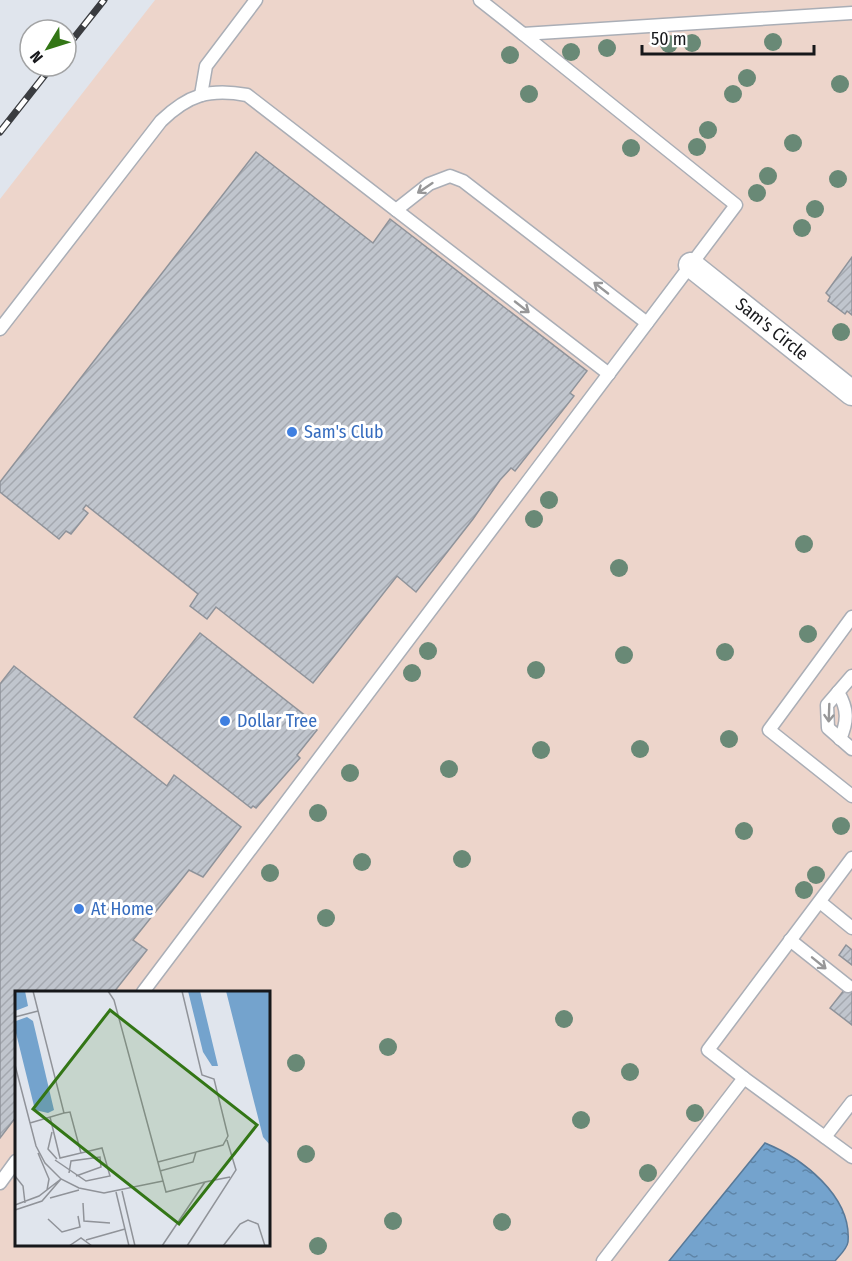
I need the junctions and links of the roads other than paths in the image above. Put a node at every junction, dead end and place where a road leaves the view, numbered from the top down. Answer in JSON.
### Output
{"nodes":[{"id":1,"x":256,"y":0,"type":"edge"},
{"id":2,"x":480,"y":0,"type":"edge"},
{"id":3,"x":852,"y":14,"type":"edge"},
{"id":4,"x":523,"y":34,"type":"junction"},
{"id":5,"x":201,"y":95,"type":"junction"},
{"id":6,"x":396,"y":210,"type":"junction"},
{"id":7,"x":691,"y":265,"type":"junction"},
{"id":8,"x":647,"y":323,"type":"junction"},
{"id":9,"x":0,"y":329,"type":"edge"},
{"id":10,"x":609,"y":374,"type":"junction"},
{"id":11,"x":852,"y":393,"type":"edge"},
{"id":12,"x":852,"y":617,"type":"edge"},
{"id":13,"x":852,"y":676,"type":"edge"},
{"id":14,"x":838,"y":692,"type":"junction"},
{"id":15,"x":840,"y":739,"type":"junction"},
{"id":16,"x":852,"y":749,"type":"edge"},
{"id":17,"x":852,"y":796,"type":"edge"},
{"id":18,"x":852,"y":858,"type":"edge"},
{"id":19,"x":848,"y":873,"type":"edge"},
{"id":20,"x":820,"y":902,"type":"junction"},
{"id":21,"x":852,"y":928,"type":"edge"},
{"id":22,"x":790,"y":940,"type":"junction"},
{"id":23,"x":848,"y":986,"type":"dead end"},
{"id":24,"x":145,"y":991,"type":"edge"},
{"id":25,"x":744,"y":1078,"type":"junction"},
{"id":26,"x":852,"y":1102,"type":"edge"},
{"id":27,"x":825,"y":1137,"type":"junction"},
{"id":28,"x":852,"y":1157,"type":"edge"},
{"id":29,"x":15,"y":1162,"type":"edge"},
{"id":30,"x":0,"y":1183,"type":"edge"},
{"id":31,"x":603,"y":1261,"type":"edge"}],
"edges":[{"from":1,"to":5,"type":"lane"},
{"from":2,"to":4,"type":"lane"},
{"from":3,"to":4,"type":"lane"},
{"from":4,"to":7,"type":"lane"},
{"from":5,"to":6,"type":"lane"},
{"from":5,"to":9,"type":"lane"},
{"from":8,"to":6,"type":"lane","one_way":true},
{"from":6,"to":10,"type":"lane","one_way":true},
{"from":7,"to":8,"type":"lane"},
{"from":7,"to":11,"type":"street","name":"Sam's Circle"},
{"from":8,"to":10,"type":"lane"},
{"from":10,"to":24,"type":"lane"},
{"from":12,"to":17,"type":"lane"},
{"from":13,"to":14,"type":"lane"},
{"from":14,"to":15,"type":"lane"},
{"from":14,"to":15,"type":"lane","one_way":true},
{"from":15,"to":16,"type":"lane"},
{"from":18,"to":19,"type":"lane"},
{"from":19,"to":20,"type":"lane"},
{"from":20,"to":21,"type":"lane"},
{"from":20,"to":22,"type":"lane"},
{"from":22,"to":23,"type":"lane","one_way":true},
{"from":22,"to":25,"type":"lane"},
{"from":25,"to":27,"type":"lane"},
{"from":25,"to":31,"type":"lane"},
{"from":26,"to":27,"type":"lane"},
{"from":27,"to":28,"type":"lane"},
{"from":29,"to":30,"type":"lane"}]}
